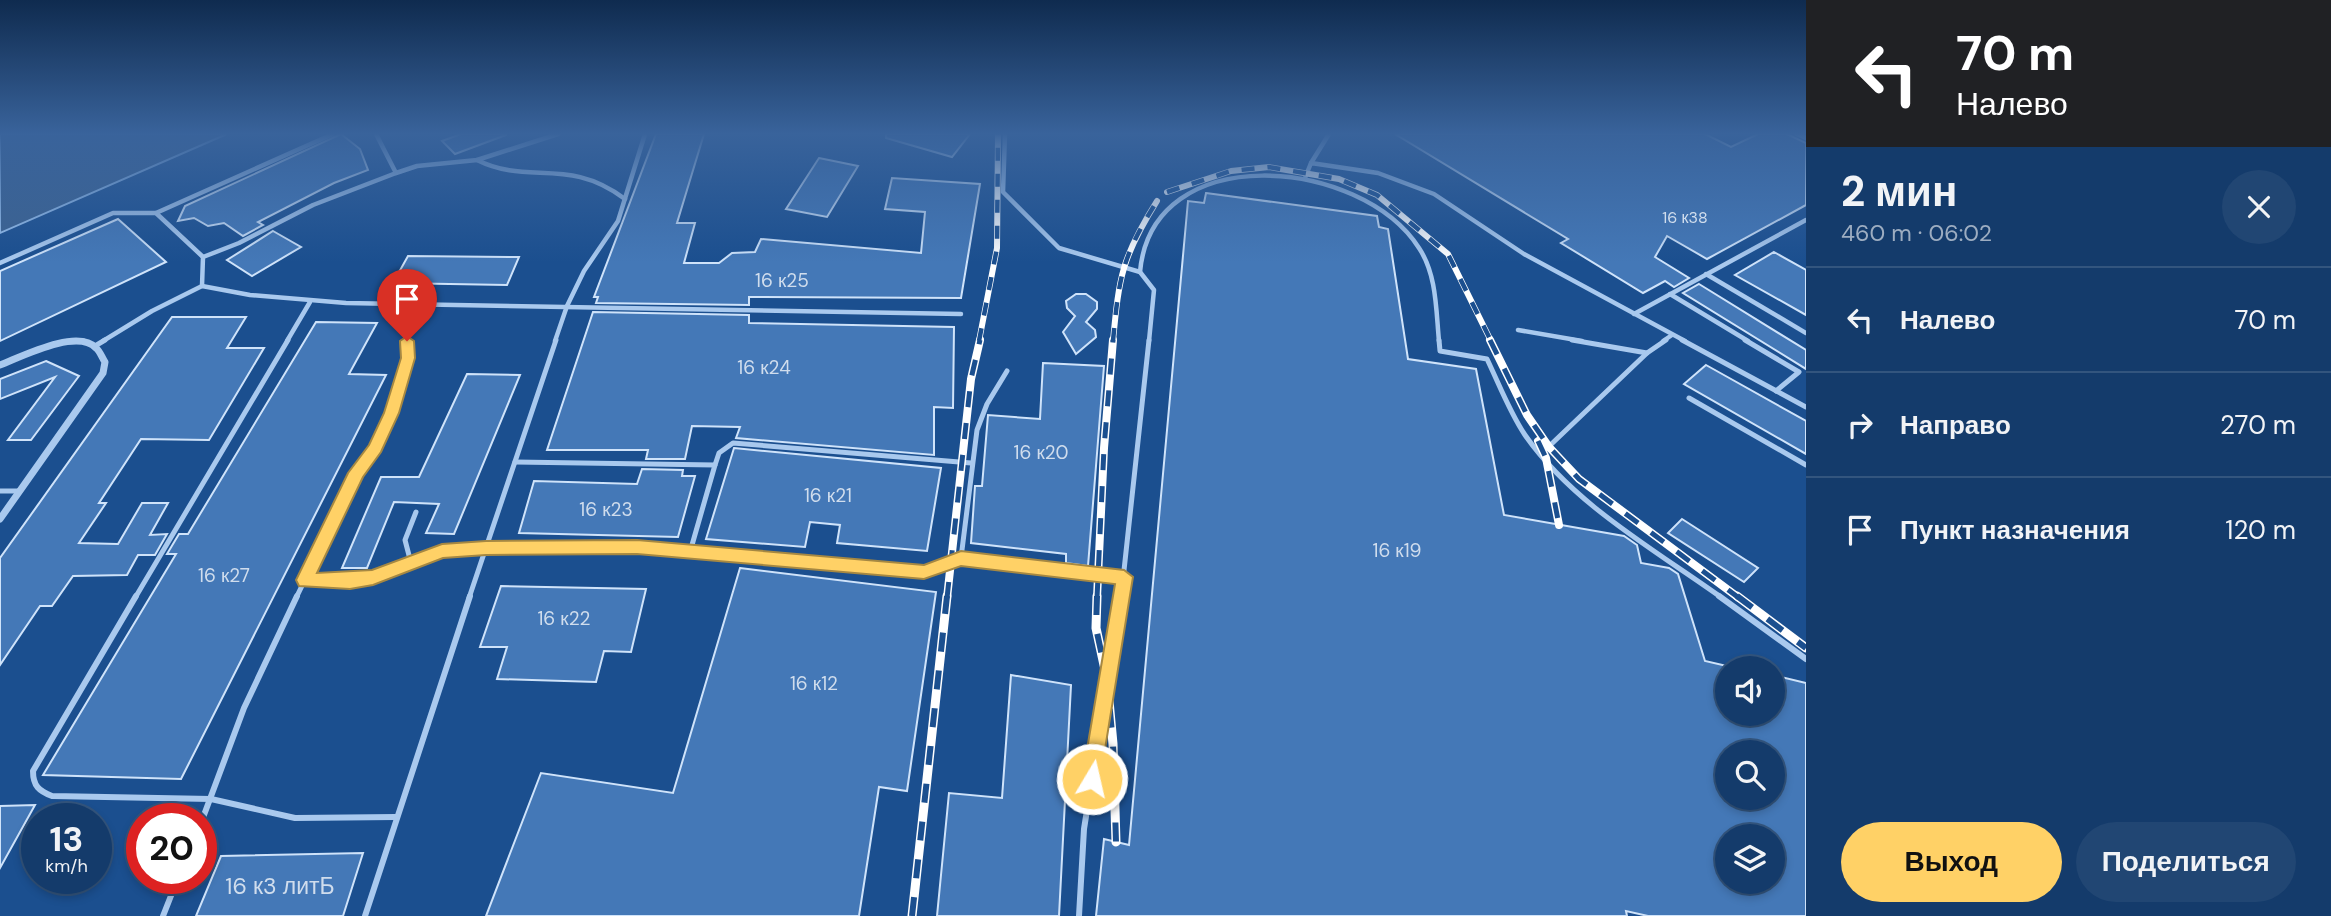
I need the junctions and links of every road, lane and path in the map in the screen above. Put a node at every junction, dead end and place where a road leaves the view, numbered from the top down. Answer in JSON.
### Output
{"nodes":[{"id":1,"x":237,"y":177,"type":"edge"},
{"id":2,"x":386,"y":177,"type":"edge"},
{"id":3,"x":589,"y":177,"type":"edge"},
{"id":4,"x":632,"y":177,"type":"edge"},
{"id":5,"x":1003,"y":177,"type":"edge"},
{"id":6,"x":1241,"y":177,"type":"edge"},
{"id":7,"x":1267,"y":177,"type":"edge"},
{"id":8,"x":1387,"y":177,"type":"edge"},
{"id":9,"x":1305,"y":178,"type":"joint"},
{"id":10,"x":625,"y":199,"type":"junction"},
{"id":11,"x":156,"y":213,"type":"junction"},
{"id":12,"x":1806,"y":220,"type":"edge"},
{"id":13,"x":203,"y":257,"type":"junction"},
{"id":14,"x":0,"y":263,"type":"edge"},
{"id":15,"x":1140,"y":272,"type":"junction"},
{"id":16,"x":1706,"y":274,"type":"junction"},
{"id":17,"x":202,"y":286,"type":"junction"},
{"id":18,"x":1670,"y":294,"type":"junction"},
{"id":19,"x":310,"y":302,"type":"junction"},
{"id":20,"x":393,"y":302,"type":"junction"},
{"id":21,"x":567,"y":306,"type":"junction"},
{"id":22,"x":961,"y":314,"type":"dead end"},
{"id":23,"x":1634,"y":314,"type":"junction"},
{"id":24,"x":1518,"y":330,"type":"dead end"},
{"id":25,"x":1806,"y":333,"type":"edge"},
{"id":26,"x":1672,"y":335,"type":"junction"},
{"id":27,"x":95,"y":346,"type":"junction"},
{"id":28,"x":1647,"y":353,"type":"junction"},
{"id":29,"x":0,"y":365,"type":"edge"},
{"id":30,"x":1007,"y":371,"type":"dead end"},
{"id":31,"x":1776,"y":391,"type":"junction"},
{"id":32,"x":1689,"y":397,"type":"dead end"},
{"id":33,"x":1806,"y":407,"type":"edge"},
{"id":34,"x":1542,"y":453,"type":"junction"},
{"id":35,"x":515,"y":462,"type":"junction"},
{"id":36,"x":971,"y":463,"type":"junction"},
{"id":37,"x":715,"y":465,"type":"junction"},
{"id":38,"x":1806,"y":465,"type":"edge"},
{"id":39,"x":0,"y":491,"type":"edge"},
{"id":40,"x":20,"y":491,"type":"junction"},
{"id":41,"x":416,"y":512,"type":"dead end"},
{"id":42,"x":0,"y":519,"type":"edge"},
{"id":43,"x":486,"y":548,"type":"junction"},
{"id":44,"x":690,"y":552,"type":"junction"},
{"id":45,"x":961,"y":558,"type":"junction"},
{"id":46,"x":411,"y":563,"type":"junction"},
{"id":47,"x":1124,"y":577,"type":"junction"},
{"id":48,"x":305,"y":580,"type":"junction"},
{"id":49,"x":1806,"y":659,"type":"edge"},
{"id":50,"x":211,"y":799,"type":"junction"},
{"id":51,"x":209,"y":803,"type":"edge"},
{"id":52,"x":396,"y":817,"type":"junction"},
{"id":53,"x":172,"y":894,"type":"edge"},
{"id":54,"x":163,"y":916,"type":"edge"},
{"id":55,"x":366,"y":916,"type":"edge"},
{"id":56,"x":1079,"y":916,"type":"edge"}],
"edges":[{"from":1,"to":11,"type":"lane"},
{"from":2,"to":13,"type":"lane"},
{"from":3,"to":10,"type":"lane"},
{"from":4,"to":10,"type":"lane"},
{"from":5,"to":15,"type":"lane"},
{"from":6,"to":15,"type":"lane"},
{"from":7,"to":9,"type":"lane"},
{"from":8,"to":23,"type":"lane"},
{"from":9,"to":34,"type":"lane"},
{"from":10,"to":21,"type":"lane"},
{"from":11,"to":13,"type":"lane"},
{"from":11,"to":14,"type":"lane"},
{"from":12,"to":16,"type":"lane"},
{"from":13,"to":17,"type":"lane"},
{"from":15,"to":47,"type":"lane"},
{"from":16,"to":18,"type":"lane"},
{"from":16,"to":25,"type":"lane"},
{"from":17,"to":19,"type":"lane"},
{"from":17,"to":27,"type":"lane"},
{"from":18,"to":23,"type":"lane"},
{"from":18,"to":31,"type":"lane"},
{"from":19,"to":20,"type":"lane"},
{"from":19,"to":50,"type":"lane"},
{"from":20,"to":21,"type":"lane"},
{"from":20,"to":48,"type":"lane"},
{"from":21,"to":22,"type":"lane"},
{"from":21,"to":35,"type":"lane"},
{"from":23,"to":26,"type":"lane"},
{"from":24,"to":28,"type":"lane"},
{"from":26,"to":28,"type":"lane"},
{"from":26,"to":31,"type":"lane"},
{"from":27,"to":29,"type":"street"},
{"from":27,"to":40,"type":"street"},
{"from":28,"to":34,"type":"lane"},
{"from":30,"to":36,"type":"lane"},
{"from":31,"to":33,"type":"lane"},
{"from":32,"to":38,"type":"lane"},
{"from":34,"to":49,"type":"lane"},
{"from":35,"to":37,"type":"lane"},
{"from":35,"to":43,"type":"lane"},
{"from":36,"to":37,"type":"lane"},
{"from":36,"to":45,"type":"lane"},
{"from":37,"to":44,"type":"lane"},
{"from":39,"to":40,"type":"lane"},
{"from":40,"to":42,"type":"street"},
{"from":41,"to":46,"type":"lane"},
{"from":43,"to":44,"type":"lane"},
{"from":43,"to":46,"type":"lane"},
{"from":43,"to":52,"type":"lane"},
{"from":44,"to":45,"type":"lane"},
{"from":45,"to":47,"type":"lane"},
{"from":46,"to":48,"type":"lane"},
{"from":47,"to":56,"type":"lane"},
{"from":48,"to":50,"type":"lane"},
{"from":50,"to":51,"type":"lane"},
{"from":50,"to":52,"type":"lane"},
{"from":52,"to":55,"type":"lane"},
{"from":53,"to":54,"type":"lane"}]}
